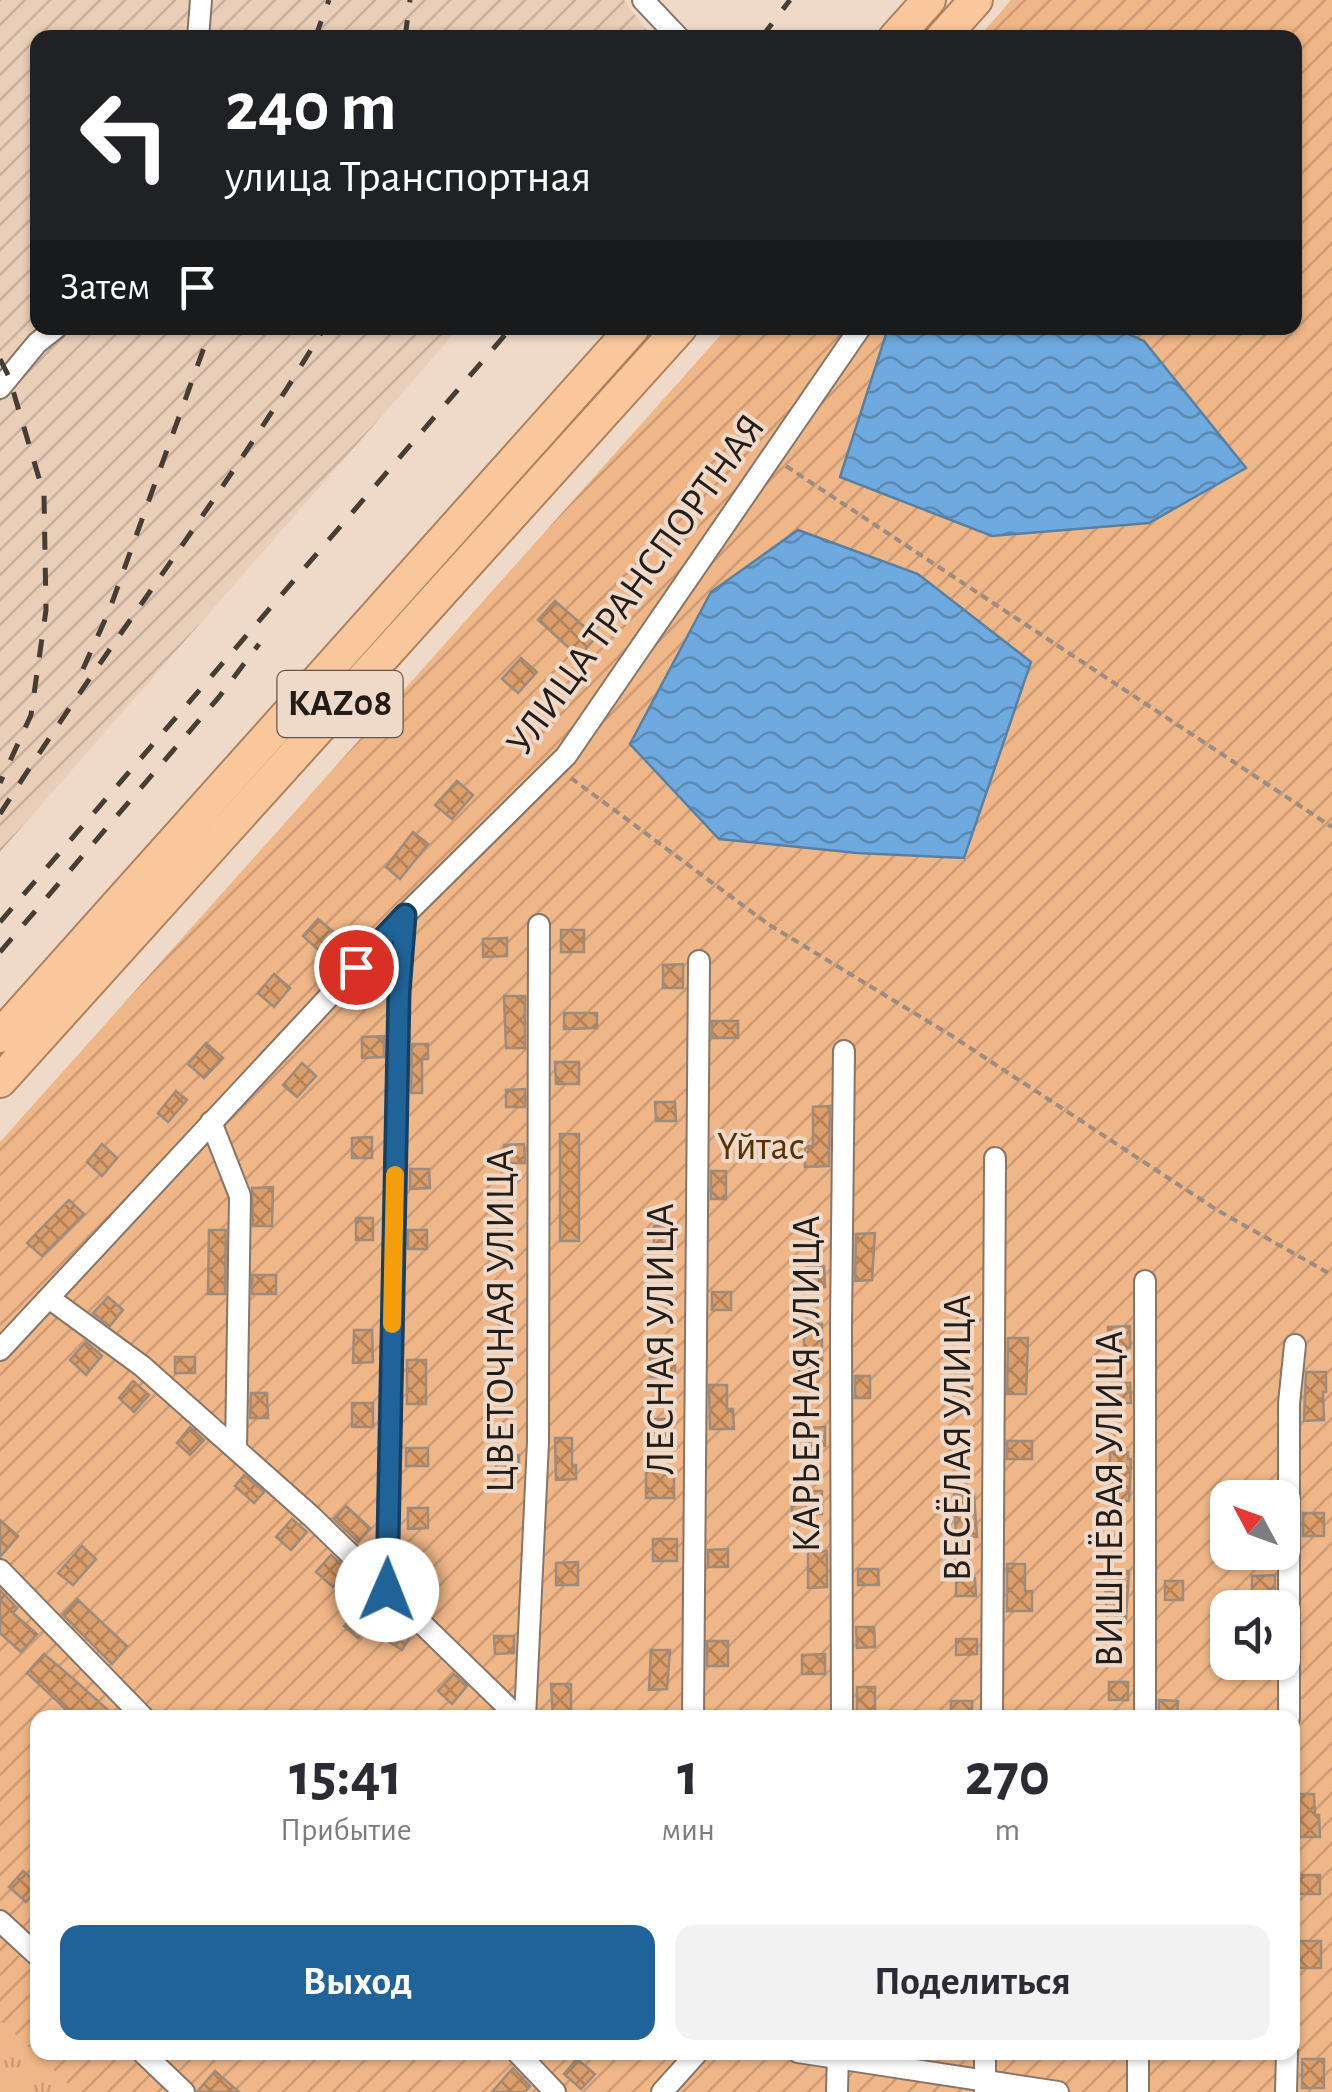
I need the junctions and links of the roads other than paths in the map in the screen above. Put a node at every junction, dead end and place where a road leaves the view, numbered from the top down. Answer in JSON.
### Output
{"nodes":[{"id":1,"x":201,"y":0,"type":"edge"},
{"id":2,"x":644,"y":0,"type":"edge"},
{"id":3,"x":929,"y":0,"type":"edge"},
{"id":4,"x":976,"y":0,"type":"edge"},
{"id":5,"x":199,"y":30,"type":"edge"},
{"id":6,"x":672,"y":30,"type":"edge"},
{"id":7,"x":902,"y":30,"type":"edge"},
{"id":8,"x":949,"y":30,"type":"edge"},
{"id":9,"x":47,"y":335,"type":"edge"},
{"id":10,"x":628,"y":335,"type":"edge"},
{"id":11,"x":674,"y":335,"type":"edge"},
{"id":12,"x":855,"y":335,"type":"edge"},
{"id":13,"x":0,"y":388,"type":"edge"},
{"id":14,"x":405,"y":915,"type":"junction"},
{"id":15,"x":539,"y":925,"type":"dead end"},
{"id":16,"x":698,"y":961,"type":"dead end"},
{"id":17,"x":0,"y":1036,"type":"edge"},
{"id":18,"x":844,"y":1051,"type":"dead end"},
{"id":19,"x":0,"y":1081,"type":"edge"},
{"id":20,"x":210,"y":1122,"type":"junction"},
{"id":21,"x":994,"y":1158,"type":"dead end"},
{"id":22,"x":1146,"y":1281,"type":"dead end"},
{"id":23,"x":49,"y":1298,"type":"junction"},
{"id":24,"x":1296,"y":1344,"type":"dead end"},
{"id":25,"x":0,"y":1350,"type":"edge"},
{"id":26,"x":236,"y":1450,"type":"junction"},
{"id":27,"x":0,"y":1570,"type":"edge"},
{"id":28,"x":387,"y":1590,"type":"junction"},
{"id":29,"x":136,"y":1710,"type":"edge"},
{"id":30,"x":514,"y":1710,"type":"edge"},
{"id":31,"x":522,"y":1710,"type":"edge"},
{"id":32,"x":693,"y":1710,"type":"edge"},
{"id":33,"x":842,"y":1710,"type":"edge"},
{"id":34,"x":992,"y":1710,"type":"edge"},
{"id":35,"x":1145,"y":1710,"type":"edge"},
{"id":36,"x":1289,"y":1710,"type":"edge"},
{"id":37,"x":0,"y":1921,"type":"edge"},
{"id":38,"x":30,"y":1949,"type":"edge"},
{"id":39,"x":150,"y":2060,"type":"edge"},
{"id":40,"x":525,"y":2060,"type":"edge"},
{"id":41,"x":691,"y":2060,"type":"edge"},
{"id":42,"x":838,"y":2060,"type":"edge"},
{"id":43,"x":858,"y":2060,"type":"edge"},
{"id":44,"x":986,"y":2060,"type":"edge"},
{"id":45,"x":1138,"y":2060,"type":"edge"},
{"id":46,"x":1287,"y":2060,"type":"edge"},
{"id":47,"x":985,"y":2086,"type":"edge"},
{"id":48,"x":184,"y":2092,"type":"edge"},
{"id":49,"x":555,"y":2092,"type":"edge"},
{"id":50,"x":662,"y":2092,"type":"edge"},
{"id":51,"x":837,"y":2092,"type":"edge"},
{"id":52,"x":1058,"y":2092,"type":"edge"},
{"id":53,"x":1138,"y":2092,"type":"edge"},
{"id":54,"x":1286,"y":2092,"type":"edge"}],
"edges":[{"from":1,"to":5,"type":"street"},
{"from":2,"to":6,"type":"street"},
{"from":3,"to":7,"type":"highway"},
{"from":4,"to":8,"type":"highway"},
{"from":9,"to":13,"type":"street"},
{"from":10,"to":17,"type":"highway","number":"KAZ08"},
{"from":11,"to":19,"type":"highway","number":"KAZ08"},
{"from":12,"to":14,"type":"street","name":"УЛИЦА ТРАНСПОРТНАЯ"},
{"from":14,"to":20,"type":"street","name":"УЛИЦА ТРАНСПОРТНАЯ"},
{"from":14,"to":28,"type":"street"},
{"from":15,"to":31,"type":"street","name":"ЦВЕТОЧНАЯ УЛИЦА"},
{"from":16,"to":32,"type":"street","name":"ЛЕСНАЯ УЛИЦА"},
{"from":18,"to":33,"type":"street","name":"КАРЬЕРНАЯ УЛИЦА"},
{"from":20,"to":23,"type":"street","name":"УЛИЦА ТРАНСПОРТНАЯ"},
{"from":20,"to":26,"type":"street"},
{"from":21,"to":34,"type":"street","name":"ВЕСЁЛАЯ УЛИЦА"},
{"from":22,"to":35,"type":"street","name":"ВИШНЁВАЯ УЛИЦА"},
{"from":23,"to":25,"type":"street","name":"УЛИЦА ТРАНСПОРТНАЯ"},
{"from":23,"to":26,"type":"street"},
{"from":24,"to":36,"type":"street"},
{"from":26,"to":28,"type":"street"},
{"from":27,"to":29,"type":"street"},
{"from":28,"to":30,"type":"street"},
{"from":37,"to":38,"type":"street"},
{"from":39,"to":48,"type":"street"},
{"from":40,"to":49,"type":"street"},
{"from":41,"to":50,"type":"street"},
{"from":42,"to":51,"type":"street"},
{"from":43,"to":47,"type":"street"},
{"from":44,"to":47,"type":"street"},
{"from":45,"to":53,"type":"street"},
{"from":46,"to":54,"type":"street"},
{"from":47,"to":52,"type":"street"}]}
